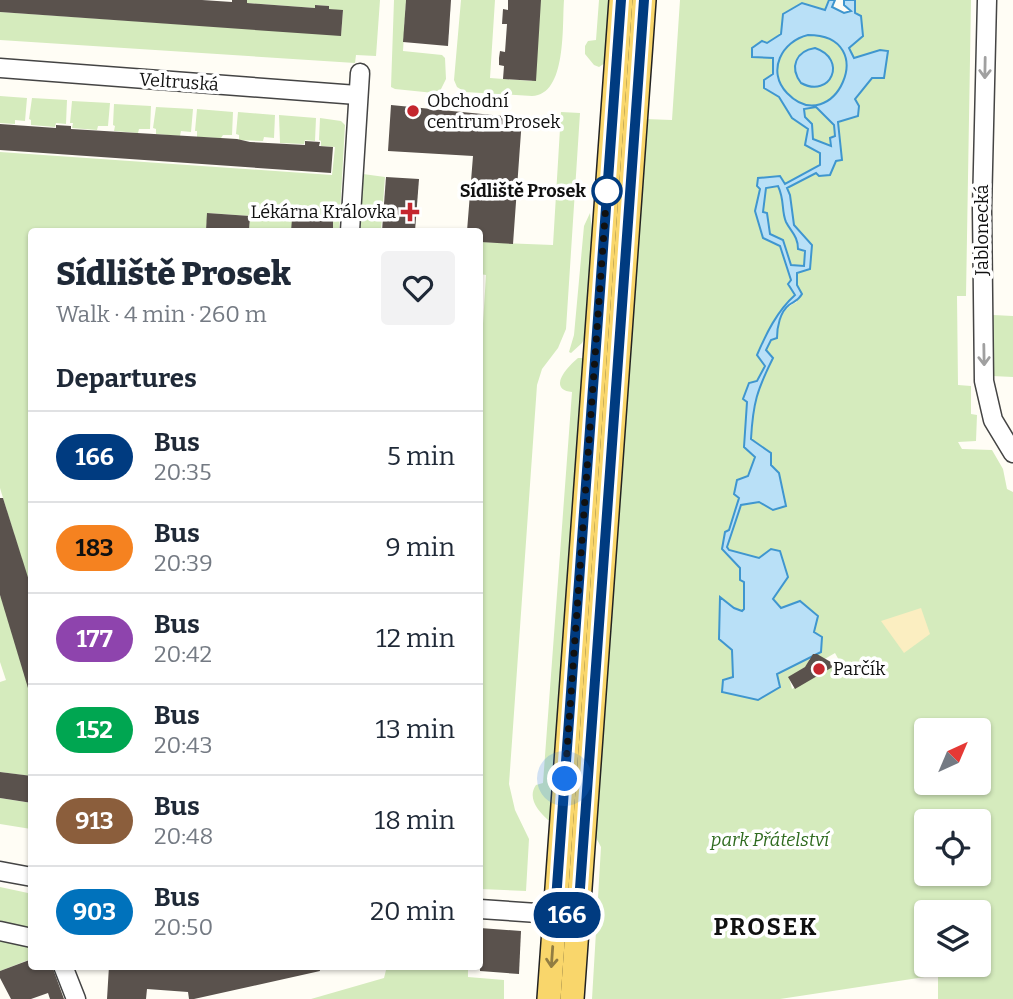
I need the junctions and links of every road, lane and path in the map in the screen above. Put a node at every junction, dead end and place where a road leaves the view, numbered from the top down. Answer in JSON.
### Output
{"nodes":[{"id":1,"x":621,"y":0,"type":"edge"},
{"id":2,"x":644,"y":0,"type":"edge"},
{"id":3,"x":987,"y":0,"type":"edge"},
{"id":4,"x":0,"y":68,"type":"edge"},
{"id":5,"x":360,"y":73,"type":"dead end"},
{"id":6,"x":357,"y":95,"type":"junction"},
{"id":7,"x":350,"y":228,"type":"edge"},
{"id":8,"x":1013,"y":453,"type":"edge"},
{"id":9,"x":0,"y":871,"type":"edge"},
{"id":10,"x":28,"y":876,"type":"edge"},
{"id":11,"x":483,"y":909,"type":"edge"},
{"id":12,"x":566,"y":915,"type":"junction"},
{"id":13,"x":0,"y":931,"type":"edge"},
{"id":14,"x":28,"y":937,"type":"edge"},
{"id":15,"x":64,"y":970,"type":"edge"},
{"id":16,"x":76,"y":999,"type":"edge"},
{"id":17,"x":549,"y":999,"type":"edge"},
{"id":18,"x":572,"y":999,"type":"edge"}],
"edges":[{"from":1,"to":12,"type":"main road"},
{"from":2,"to":12,"type":"main road"},
{"from":3,"to":8,"type":"street","name":"Jablonecká","one_way":true},
{"from":4,"to":6,"type":"street","name":"Veltruská"},
{"from":5,"to":6,"type":"street"},
{"from":6,"to":7,"type":"street"},
{"from":9,"to":10,"type":"street"},
{"from":11,"to":12,"type":"street"},
{"from":12,"to":17,"type":"main road","one_way":true},
{"from":12,"to":18,"type":"main road"},
{"from":13,"to":14,"type":"street"},
{"from":15,"to":16,"type":"street"}]}
